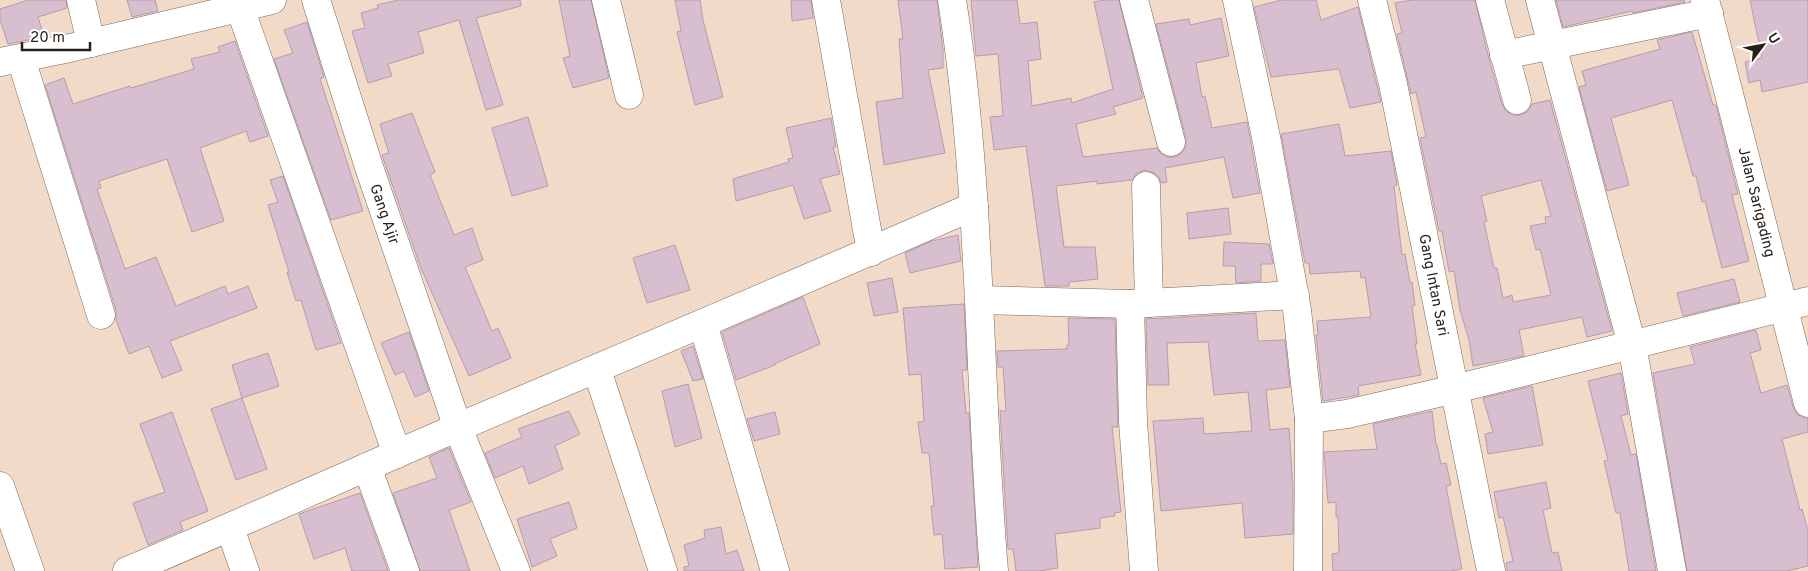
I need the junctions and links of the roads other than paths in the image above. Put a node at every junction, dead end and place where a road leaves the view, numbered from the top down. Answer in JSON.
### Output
{"nodes":[{"id":1,"x":81,"y":0,"type":"edge"},
{"id":2,"x":272,"y":0,"type":"edge"},
{"id":3,"x":316,"y":0,"type":"edge"},
{"id":4,"x":606,"y":0,"type":"edge"},
{"id":5,"x":826,"y":0,"type":"edge"},
{"id":6,"x":952,"y":0,"type":"edge"},
{"id":7,"x":1134,"y":0,"type":"edge"},
{"id":8,"x":1238,"y":0,"type":"edge"},
{"id":9,"x":1372,"y":0,"type":"edge"},
{"id":10,"x":1490,"y":0,"type":"edge"},
{"id":11,"x":1540,"y":0,"type":"edge"},
{"id":12,"x":1707,"y":6,"type":"edge"},
{"id":13,"x":206,"y":8,"type":"edge"},
{"id":14,"x":240,"y":8,"type":"junction"},
{"id":15,"x":91,"y":43,"type":"junction"},
{"id":16,"x":1551,"y":44,"type":"junction"},
{"id":17,"x":1504,"y":56,"type":"junction"},
{"id":18,"x":10,"y":61,"type":"edge"},
{"id":19,"x":630,"y":95,"type":"dead end"},
{"id":20,"x":1517,"y":100,"type":"dead end"},
{"id":21,"x":1171,"y":142,"type":"dead end"},
{"id":22,"x":1146,"y":186,"type":"dead end"},
{"id":23,"x":974,"y":206,"type":"junction"},
{"id":24,"x":871,"y":252,"type":"junction"},
{"id":25,"x":1295,"y":295,"type":"junction"},
{"id":26,"x":980,"y":300,"type":"junction"},
{"id":27,"x":1140,"y":303,"type":"junction"},
{"id":28,"x":1796,"y":304,"type":"edge"},
{"id":29,"x":101,"y":315,"type":"dead end"},
{"id":30,"x":703,"y":324,"type":"junction"},
{"id":31,"x":1632,"y":345,"type":"junction"},
{"id":32,"x":597,"y":370,"type":"junction"},
{"id":33,"x":1455,"y":389,"type":"junction"},
{"id":34,"x":1808,"y":403,"type":"edge"},
{"id":35,"x":1309,"y":419,"type":"junction"},
{"id":36,"x":458,"y":428,"type":"junction"},
{"id":37,"x":397,"y":454,"type":"junction"},
{"id":38,"x":367,"y":467,"type":"junction"},
{"id":39,"x":0,"y":486,"type":"edge"},
{"id":40,"x":230,"y":528,"type":"junction"},
{"id":41,"x":30,"y":571,"type":"edge"},
{"id":42,"x":127,"y":571,"type":"edge"},
{"id":43,"x":245,"y":571,"type":"edge"},
{"id":44,"x":404,"y":571,"type":"edge"},
{"id":45,"x":516,"y":571,"type":"edge"},
{"id":46,"x":663,"y":571,"type":"edge"},
{"id":47,"x":775,"y":571,"type":"edge"},
{"id":48,"x":994,"y":571,"type":"edge"},
{"id":49,"x":1144,"y":571,"type":"edge"},
{"id":50,"x":1308,"y":571,"type":"edge"},
{"id":51,"x":1491,"y":571,"type":"edge"},
{"id":52,"x":1672,"y":571,"type":"edge"}],
"edges":[{"from":1,"to":15,"type":"street"},
{"from":2,"to":14,"type":"street"},
{"from":3,"to":36,"type":"street","name":"Gang Ajir"},
{"from":4,"to":19,"type":"street"},
{"from":5,"to":24,"type":"street"},
{"from":6,"to":23,"type":"street"},
{"from":7,"to":21,"type":"street"},
{"from":8,"to":25,"type":"street"},
{"from":9,"to":33,"type":"street","name":"Gang Intan Sari"},
{"from":10,"to":17,"type":"street"},
{"from":11,"to":16,"type":"street"},
{"from":12,"to":16,"type":"street"},
{"from":12,"to":28,"type":"street","name":"Jalan Sarigading"},
{"from":13,"to":14,"type":"street"},
{"from":13,"to":15,"type":"street"},
{"from":14,"to":37,"type":"street"},
{"from":15,"to":18,"type":"street"},
{"from":16,"to":17,"type":"street"},
{"from":16,"to":31,"type":"street"},
{"from":17,"to":20,"type":"street"},
{"from":18,"to":29,"type":"street"},
{"from":22,"to":27,"type":"street"},
{"from":23,"to":24,"type":"street"},
{"from":23,"to":26,"type":"street"},
{"from":24,"to":30,"type":"street"},
{"from":25,"to":27,"type":"street"},
{"from":25,"to":35,"type":"street"},
{"from":26,"to":27,"type":"street"},
{"from":26,"to":48,"type":"street"},
{"from":27,"to":49,"type":"street"},
{"from":28,"to":31,"type":"street"},
{"from":28,"to":34,"type":"street","name":"Jalan Sarigading"},
{"from":30,"to":32,"type":"street"},
{"from":30,"to":47,"type":"street"},
{"from":31,"to":33,"type":"street"},
{"from":31,"to":52,"type":"street"},
{"from":32,"to":36,"type":"street"},
{"from":32,"to":46,"type":"street"},
{"from":33,"to":35,"type":"street"},
{"from":33,"to":51,"type":"street","name":"Gang Intan Sari"},
{"from":35,"to":50,"type":"street"},
{"from":36,"to":37,"type":"street"},
{"from":36,"to":45,"type":"street","name":"Gang Ajir"},
{"from":37,"to":38,"type":"street"},
{"from":38,"to":40,"type":"street"},
{"from":38,"to":44,"type":"street"},
{"from":39,"to":41,"type":"street"},
{"from":40,"to":42,"type":"street"},
{"from":40,"to":43,"type":"street"}]}
